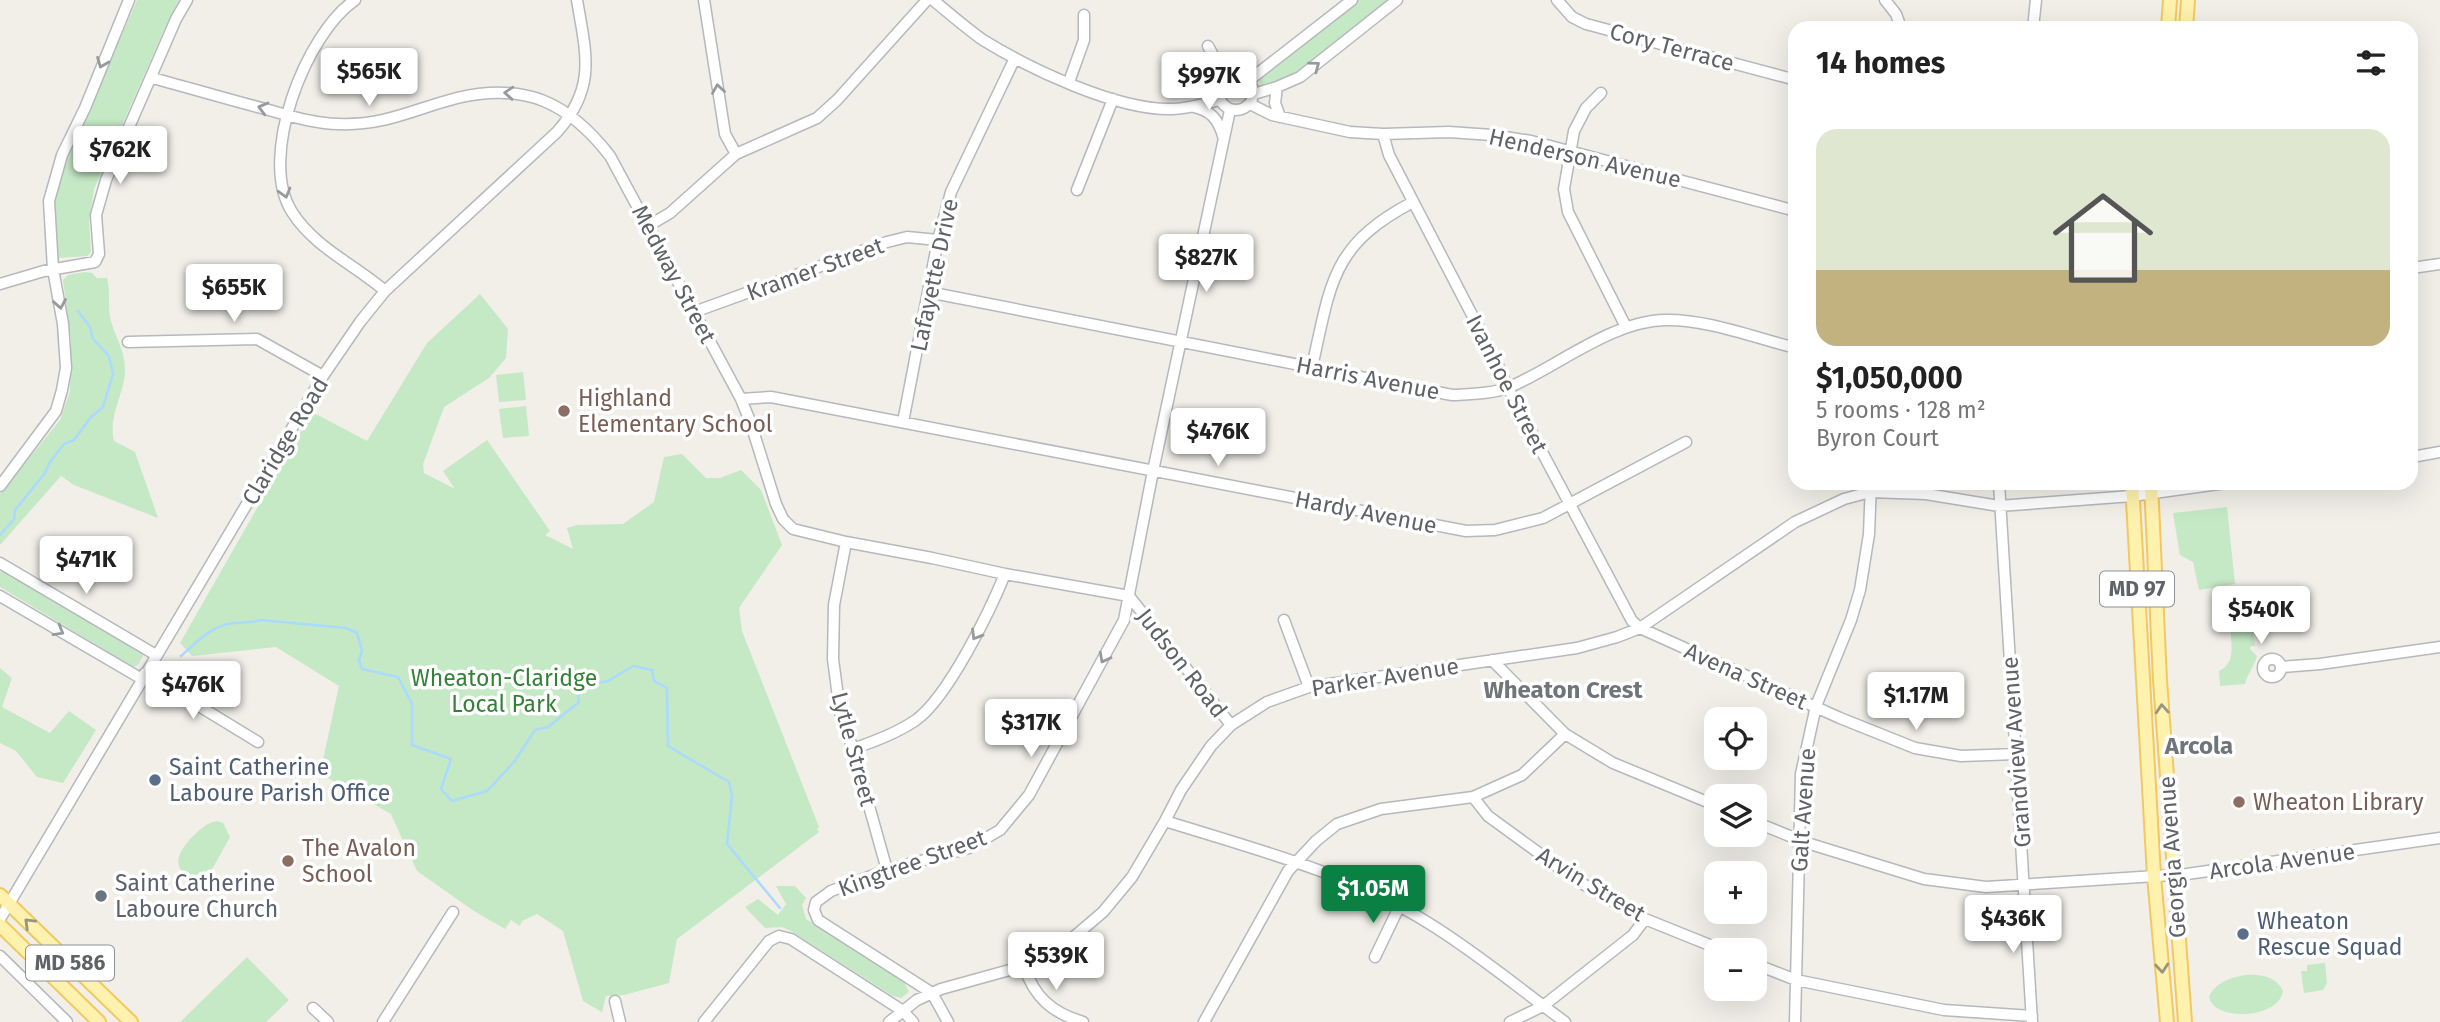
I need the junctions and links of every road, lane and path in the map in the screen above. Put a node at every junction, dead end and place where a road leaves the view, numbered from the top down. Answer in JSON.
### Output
{"nodes":[{"id":1,"x":129,"y":0,"type":"edge"},
{"id":2,"x":187,"y":0,"type":"edge"},
{"id":3,"x":355,"y":0,"type":"edge"},
{"id":4,"x":577,"y":0,"type":"edge"},
{"id":5,"x":704,"y":0,"type":"edge"},
{"id":6,"x":927,"y":0,"type":"edge"},
{"id":7,"x":933,"y":0,"type":"edge"},
{"id":8,"x":1352,"y":0,"type":"edge"},
{"id":9,"x":1397,"y":0,"type":"edge"},
{"id":10,"x":1557,"y":0,"type":"edge"},
{"id":11,"x":1885,"y":0,"type":"edge"},
{"id":12,"x":2036,"y":0,"type":"edge"},
{"id":13,"x":2170,"y":0,"type":"edge"},
{"id":14,"x":2188,"y":0,"type":"edge"},
{"id":15,"x":1084,"y":15,"type":"dead end"},
{"id":16,"x":1898,"y":21,"type":"edge"},
{"id":17,"x":2034,"y":21,"type":"edge"},
{"id":18,"x":2168,"y":21,"type":"edge"},
{"id":19,"x":2186,"y":21,"type":"edge"},
{"id":20,"x":1208,"y":46,"type":"dead end"},
{"id":21,"x":1015,"y":58,"type":"junction"},
{"id":22,"x":152,"y":78,"type":"junction"},
{"id":23,"x":1788,"y":78,"type":"edge"},
{"id":24,"x":1226,"y":79,"type":"junction"},
{"id":25,"x":1248,"y":81,"type":"junction"},
{"id":26,"x":1069,"y":82,"type":"junction"},
{"id":27,"x":1278,"y":87,"type":"junction"},
{"id":28,"x":1601,"y":93,"type":"dead end"},
{"id":29,"x":1113,"y":99,"type":"junction"},
{"id":30,"x":1252,"y":99,"type":"junction"},
{"id":31,"x":1220,"y":100,"type":"junction"},
{"id":32,"x":1194,"y":106,"type":"junction"},
{"id":33,"x":1230,"y":110,"type":"junction"},
{"id":34,"x":288,"y":115,"type":"junction"},
{"id":35,"x":572,"y":115,"type":"junction"},
{"id":36,"x":1280,"y":117,"type":"junction"},
{"id":37,"x":1383,"y":134,"type":"junction"},
{"id":38,"x":1223,"y":138,"type":"junction"},
{"id":39,"x":1570,"y":150,"type":"junction"},
{"id":40,"x":736,"y":154,"type":"junction"},
{"id":41,"x":1077,"y":190,"type":"dead end"},
{"id":42,"x":1413,"y":202,"type":"junction"},
{"id":43,"x":1788,"y":209,"type":"edge"},
{"id":44,"x":648,"y":226,"type":"junction"},
{"id":45,"x":938,"y":240,"type":"junction"},
{"id":46,"x":2440,"y":264,"type":"edge"},
{"id":47,"x":2418,"y":267,"type":"edge"},
{"id":48,"x":53,"y":269,"type":"junction"},
{"id":49,"x":0,"y":284,"type":"edge"},
{"id":50,"x":385,"y":291,"type":"junction"},
{"id":51,"x":928,"y":292,"type":"junction"},
{"id":52,"x":694,"y":312,"type":"junction"},
{"id":53,"x":1626,"y":327,"type":"junction"},
{"id":54,"x":1180,"y":341,"type":"junction"},
{"id":55,"x":128,"y":342,"type":"dead end"},
{"id":56,"x":1788,"y":346,"type":"edge"},
{"id":57,"x":1312,"y":367,"type":"junction"},
{"id":58,"x":323,"y":376,"type":"junction"},
{"id":59,"x":1508,"y":388,"type":"junction"},
{"id":60,"x":741,"y":399,"type":"junction"},
{"id":61,"x":903,"y":422,"type":"junction"},
{"id":62,"x":1686,"y":442,"type":"dead end"},
{"id":63,"x":2440,"y":452,"type":"edge"},
{"id":64,"x":2418,"y":456,"type":"edge"},
{"id":65,"x":1153,"y":471,"type":"junction"},
{"id":66,"x":0,"y":486,"type":"edge"},
{"id":67,"x":1865,"y":490,"type":"edge"},
{"id":68,"x":1870,"y":490,"type":"edge"},
{"id":69,"x":1889,"y":490,"type":"edge"},
{"id":70,"x":1999,"y":490,"type":"edge"},
{"id":71,"x":2132,"y":490,"type":"edge"},
{"id":72,"x":2151,"y":490,"type":"edge"},
{"id":73,"x":1571,"y":505,"type":"junction"},
{"id":74,"x":1999,"y":506,"type":"junction"},
{"id":75,"x":846,"y":542,"type":"junction"},
{"id":76,"x":0,"y":563,"type":"edge"},
{"id":77,"x":1005,"y":574,"type":"junction"},
{"id":78,"x":0,"y":596,"type":"edge"},
{"id":79,"x":1129,"y":596,"type":"junction"},
{"id":80,"x":1284,"y":620,"type":"dead end"},
{"id":81,"x":1640,"y":628,"type":"junction"},
{"id":82,"x":2440,"y":647,"type":"edge"},
{"id":83,"x":156,"y":655,"type":"junction"},
{"id":84,"x":1492,"y":660,"type":"junction"},
{"id":85,"x":2281,"y":667,"type":"dead end"},
{"id":86,"x":143,"y":676,"type":"junction"},
{"id":87,"x":1309,"y":687,"type":"junction"},
{"id":88,"x":1816,"y":706,"type":"junction"},
{"id":89,"x":1231,"y":725,"type":"junction"},
{"id":90,"x":1565,"y":734,"type":"junction"},
{"id":91,"x":258,"y":742,"type":"dead end"},
{"id":92,"x":853,"y":749,"type":"junction"},
{"id":93,"x":2016,"y":754,"type":"junction"},
{"id":94,"x":1472,"y":797,"type":"junction"},
{"id":95,"x":1704,"y":801,"type":"edge"},
{"id":96,"x":1165,"y":821,"type":"junction"},
{"id":97,"x":1767,"y":827,"type":"edge"},
{"id":98,"x":2440,"y":838,"type":"edge"},
{"id":99,"x":1798,"y":839,"type":"junction"},
{"id":100,"x":1297,"y":862,"type":"junction"},
{"id":101,"x":887,"y":870,"type":"junction"},
{"id":102,"x":2174,"y":875,"type":"junction"},
{"id":103,"x":2154,"y":876,"type":"junction"},
{"id":104,"x":2024,"y":885,"type":"junction"},
{"id":105,"x":5,"y":900,"type":"edge"},
{"id":106,"x":1399,"y":907,"type":"junction"},
{"id":107,"x":453,"y":912,"type":"dead end"},
{"id":108,"x":0,"y":919,"type":"edge"},
{"id":109,"x":1645,"y":919,"type":"junction"},
{"id":110,"x":0,"y":925,"type":"edge"},
{"id":111,"x":1704,"y":943,"type":"edge"},
{"id":112,"x":0,"y":956,"type":"edge"},
{"id":113,"x":1375,"y":957,"type":"dead end"},
{"id":114,"x":1024,"y":967,"type":"junction"},
{"id":115,"x":1767,"y":969,"type":"edge"},
{"id":116,"x":1796,"y":980,"type":"junction"},
{"id":117,"x":932,"y":993,"type":"junction"},
{"id":118,"x":615,"y":1001,"type":"dead end"},
{"id":119,"x":1543,"y":1006,"type":"junction"},
{"id":120,"x":313,"y":1008,"type":"dead end"},
{"id":121,"x":903,"y":1011,"type":"junction"},
{"id":122,"x":2032,"y":1019,"type":"edge"},
{"id":123,"x":67,"y":1022,"type":"edge"},
{"id":124,"x":99,"y":1022,"type":"edge"},
{"id":125,"x":131,"y":1022,"type":"edge"},
{"id":126,"x":328,"y":1022,"type":"edge"},
{"id":127,"x":383,"y":1022,"type":"edge"},
{"id":128,"x":620,"y":1022,"type":"edge"},
{"id":129,"x":704,"y":1022,"type":"edge"},
{"id":130,"x":889,"y":1022,"type":"edge"},
{"id":131,"x":913,"y":1022,"type":"edge"},
{"id":132,"x":948,"y":1022,"type":"edge"},
{"id":133,"x":1083,"y":1022,"type":"edge"},
{"id":134,"x":1204,"y":1022,"type":"edge"},
{"id":135,"x":1510,"y":1022,"type":"edge"},
{"id":136,"x":1565,"y":1022,"type":"edge"},
{"id":137,"x":1795,"y":1022,"type":"edge"},
{"id":138,"x":2167,"y":1022,"type":"edge"},
{"id":139,"x":2185,"y":1022,"type":"edge"}],
"edges":[{"from":1,"to":48,"type":"street","one_way":true},
{"from":2,"to":22,"type":"street"},
{"from":3,"to":34,"type":"street"},
{"from":4,"to":35,"type":"street","name":"Claridge Road"},
{"from":40,"to":5,"type":"street","one_way":true},
{"from":6,"to":40,"type":"street"},
{"from":7,"to":21,"type":"street"},
{"from":8,"to":25,"type":"street"},
{"from":27,"to":9,"type":"street","one_way":true},
{"from":10,"to":23,"type":"street","name":"Cory Terrace"},
{"from":11,"to":16,"type":"street"},
{"from":12,"to":17,"type":"street"},
{"from":13,"to":18,"type":"main road"},
{"from":14,"to":19,"type":"main road"},
{"from":15,"to":26,"type":"street"},
{"from":20,"to":24,"type":"street"},
{"from":21,"to":26,"type":"street"},
{"from":21,"to":45,"type":"street","name":"Lafayette Drive"},
{"from":34,"to":22,"type":"street","name":"Medway Street","one_way":true},
{"from":22,"to":48,"type":"street"},
{"from":24,"to":25,"type":"street"},
{"from":24,"to":31,"type":"street"},
{"from":25,"to":30,"type":"street"},
{"from":26,"to":29,"type":"street"},
{"from":27,"to":30,"type":"street"},
{"from":27,"to":36,"type":"street"},
{"from":28,"to":39,"type":"street"},
{"from":29,"to":32,"type":"street"},
{"from":29,"to":41,"type":"street"},
{"from":30,"to":33,"type":"street"},
{"from":30,"to":36,"type":"street","name":"Henderson Avenue"},
{"from":31,"to":32,"type":"street"},
{"from":31,"to":33,"type":"street"},
{"from":32,"to":38,"type":"street"},
{"from":33,"to":38,"type":"street","name":"Judson Road"},
{"from":35,"to":34,"type":"street","name":"Medway Street","one_way":true},
{"from":34,"to":50,"type":"street","one_way":true},
{"from":35,"to":44,"type":"street","name":"Medway Street"},
{"from":35,"to":50,"type":"street","name":"Claridge Road"},
{"from":36,"to":37,"type":"street","name":"Henderson Avenue"},
{"from":37,"to":39,"type":"street","name":"Henderson Avenue"},
{"from":37,"to":42,"type":"street","name":"Ivanhoe Street"},
{"from":38,"to":54,"type":"street","name":"Judson Road"},
{"from":39,"to":43,"type":"street","name":"Henderson Avenue"},
{"from":39,"to":53,"type":"street"},
{"from":40,"to":44,"type":"street"},
{"from":42,"to":57,"type":"street"},
{"from":42,"to":59,"type":"street","name":"Ivanhoe Street"},
{"from":44,"to":52,"type":"street","name":"Medway Street"},
{"from":45,"to":51,"type":"street","name":"Lafayette Drive"},
{"from":45,"to":52,"type":"street","name":"Kramer Street"},
{"from":46,"to":47,"type":"street"},
{"from":48,"to":49,"type":"street"},
{"from":48,"to":66,"type":"street","one_way":true},
{"from":50,"to":58,"type":"street","name":"Claridge Road"},
{"from":51,"to":54,"type":"street","name":"Harris Avenue"},
{"from":51,"to":61,"type":"street","name":"Lafayette Drive"},
{"from":52,"to":60,"type":"street","name":"Medway Street"},
{"from":53,"to":56,"type":"street","name":"Harris Avenue"},
{"from":53,"to":59,"type":"street","name":"Harris Avenue"},
{"from":54,"to":57,"type":"street","name":"Harris Avenue"},
{"from":54,"to":65,"type":"street","name":"Judson Road"},
{"from":55,"to":58,"type":"street"},
{"from":57,"to":59,"type":"street","name":"Harris Avenue"},
{"from":58,"to":83,"type":"street","name":"Claridge Road"},
{"from":59,"to":73,"type":"street","name":"Ivanhoe Street"},
{"from":60,"to":61,"type":"street","name":"Hardy Avenue"},
{"from":60,"to":75,"type":"street","name":"Medway Street"},
{"from":61,"to":65,"type":"street","name":"Hardy Avenue"},
{"from":62,"to":73,"type":"street","name":"Hardy Avenue"},
{"from":63,"to":64,"type":"street"},
{"from":65,"to":73,"type":"street","name":"Hardy Avenue"},
{"from":65,"to":79,"type":"street","name":"Judson Road"},
{"from":67,"to":81,"type":"street","name":"Parker Avenue"},
{"from":68,"to":88,"type":"street","name":"Galt Avenue"},
{"from":69,"to":74,"type":"street","name":"Parker Avenue"},
{"from":70,"to":74,"type":"street","name":"Grandview Avenue"},
{"from":71,"to":74,"type":"street","name":"Parker Avenue"},
{"from":71,"to":103,"type":"main road","name":"Georgia Avenue","number":"MD 97"},
{"from":102,"to":72,"type":"main road","name":"Georgia Avenue","number":"MD 97","one_way":true},
{"from":73,"to":81,"type":"street","name":"Ivanhoe Street"},
{"from":74,"to":93,"type":"street","name":"Grandview Avenue"},
{"from":75,"to":77,"type":"street","name":"Medway Street"},
{"from":75,"to":92,"type":"street","name":"Lytle Street"},
{"from":76,"to":83,"type":"street"},
{"from":77,"to":79,"type":"street","name":"Medway Street"},
{"from":77,"to":92,"type":"street","one_way":true},
{"from":78,"to":86,"type":"street","one_way":true},
{"from":79,"to":89,"type":"street","name":"Judson Road"},
{"from":79,"to":101,"type":"street","name":"Kingtree Street","one_way":true},
{"from":80,"to":87,"type":"street"},
{"from":81,"to":84,"type":"street","name":"Parker Avenue"},
{"from":81,"to":88,"type":"street","name":"Avena Street"},
{"from":82,"to":85,"type":"street"},
{"from":83,"to":86,"type":"street","name":"Claridge Road"},
{"from":84,"to":87,"type":"street","name":"Parker Avenue"},
{"from":84,"to":90,"type":"street"},
{"from":86,"to":91,"type":"street"},
{"from":86,"to":105,"type":"street","name":"Claridge Road"},
{"from":87,"to":89,"type":"street","name":"Parker Avenue"},
{"from":88,"to":93,"type":"street","name":"Avena Street"},
{"from":88,"to":99,"type":"street","name":"Galt Avenue"},
{"from":89,"to":96,"type":"street","name":"Parker Avenue"},
{"from":90,"to":94,"type":"street"},
{"from":90,"to":95,"type":"street"},
{"from":92,"to":101,"type":"street","name":"Lytle Street"},
{"from":93,"to":104,"type":"street","name":"Grandview Avenue"},
{"from":94,"to":100,"type":"street"},
{"from":94,"to":109,"type":"street","name":"Arvin Street"},
{"from":96,"to":100,"type":"street"},
{"from":96,"to":114,"type":"street","name":"Parker Avenue"},
{"from":97,"to":99,"type":"street","name":"Arcola Avenue"},
{"from":98,"to":102,"type":"street","name":"Arcola Avenue"},
{"from":99,"to":104,"type":"street","name":"Arcola Avenue"},
{"from":99,"to":116,"type":"street","name":"Galt Avenue"},
{"from":100,"to":106,"type":"street"},
{"from":100,"to":134,"type":"street"},
{"from":101,"to":117,"type":"street","name":"Kingtree Street"},
{"from":102,"to":103,"type":"street","name":"Arcola Avenue"},
{"from":102,"to":139,"type":"main road","name":"Georgia Avenue","number":"MD 97"},
{"from":103,"to":104,"type":"street","name":"Arcola Avenue"},
{"from":103,"to":138,"type":"main road","name":"Georgia Avenue","number":"MD 97","one_way":true},
{"from":104,"to":122,"type":"street","name":"Grandview Avenue"},
{"from":105,"to":108,"type":"street","name":"Claridge Road"},
{"from":125,"to":105,"type":"main road","number":"MD 586","one_way":true},
{"from":106,"to":113,"type":"street"},
{"from":106,"to":119,"type":"street"},
{"from":107,"to":127,"type":"street"},
{"from":109,"to":111,"type":"street","name":"Arvin Street"},
{"from":109,"to":119,"type":"street"},
{"from":110,"to":124,"type":"main road","number":"MD 586"},
{"from":112,"to":123,"type":"street"},
{"from":114,"to":117,"type":"street","name":"Parker Avenue"},
{"from":114,"to":133,"type":"street"},
{"from":115,"to":116,"type":"street"},
{"from":116,"to":122,"type":"street"},
{"from":116,"to":137,"type":"street","name":"Galt Avenue"},
{"from":117,"to":121,"type":"street","name":"Parker Avenue"},
{"from":117,"to":132,"type":"street"},
{"from":118,"to":128,"type":"street"},
{"from":119,"to":135,"type":"street"},
{"from":119,"to":136,"type":"street"},
{"from":120,"to":126,"type":"street"},
{"from":121,"to":129,"type":"street"},
{"from":121,"to":130,"type":"street","name":"Parker Avenue"},
{"from":121,"to":131,"type":"street"}]}
